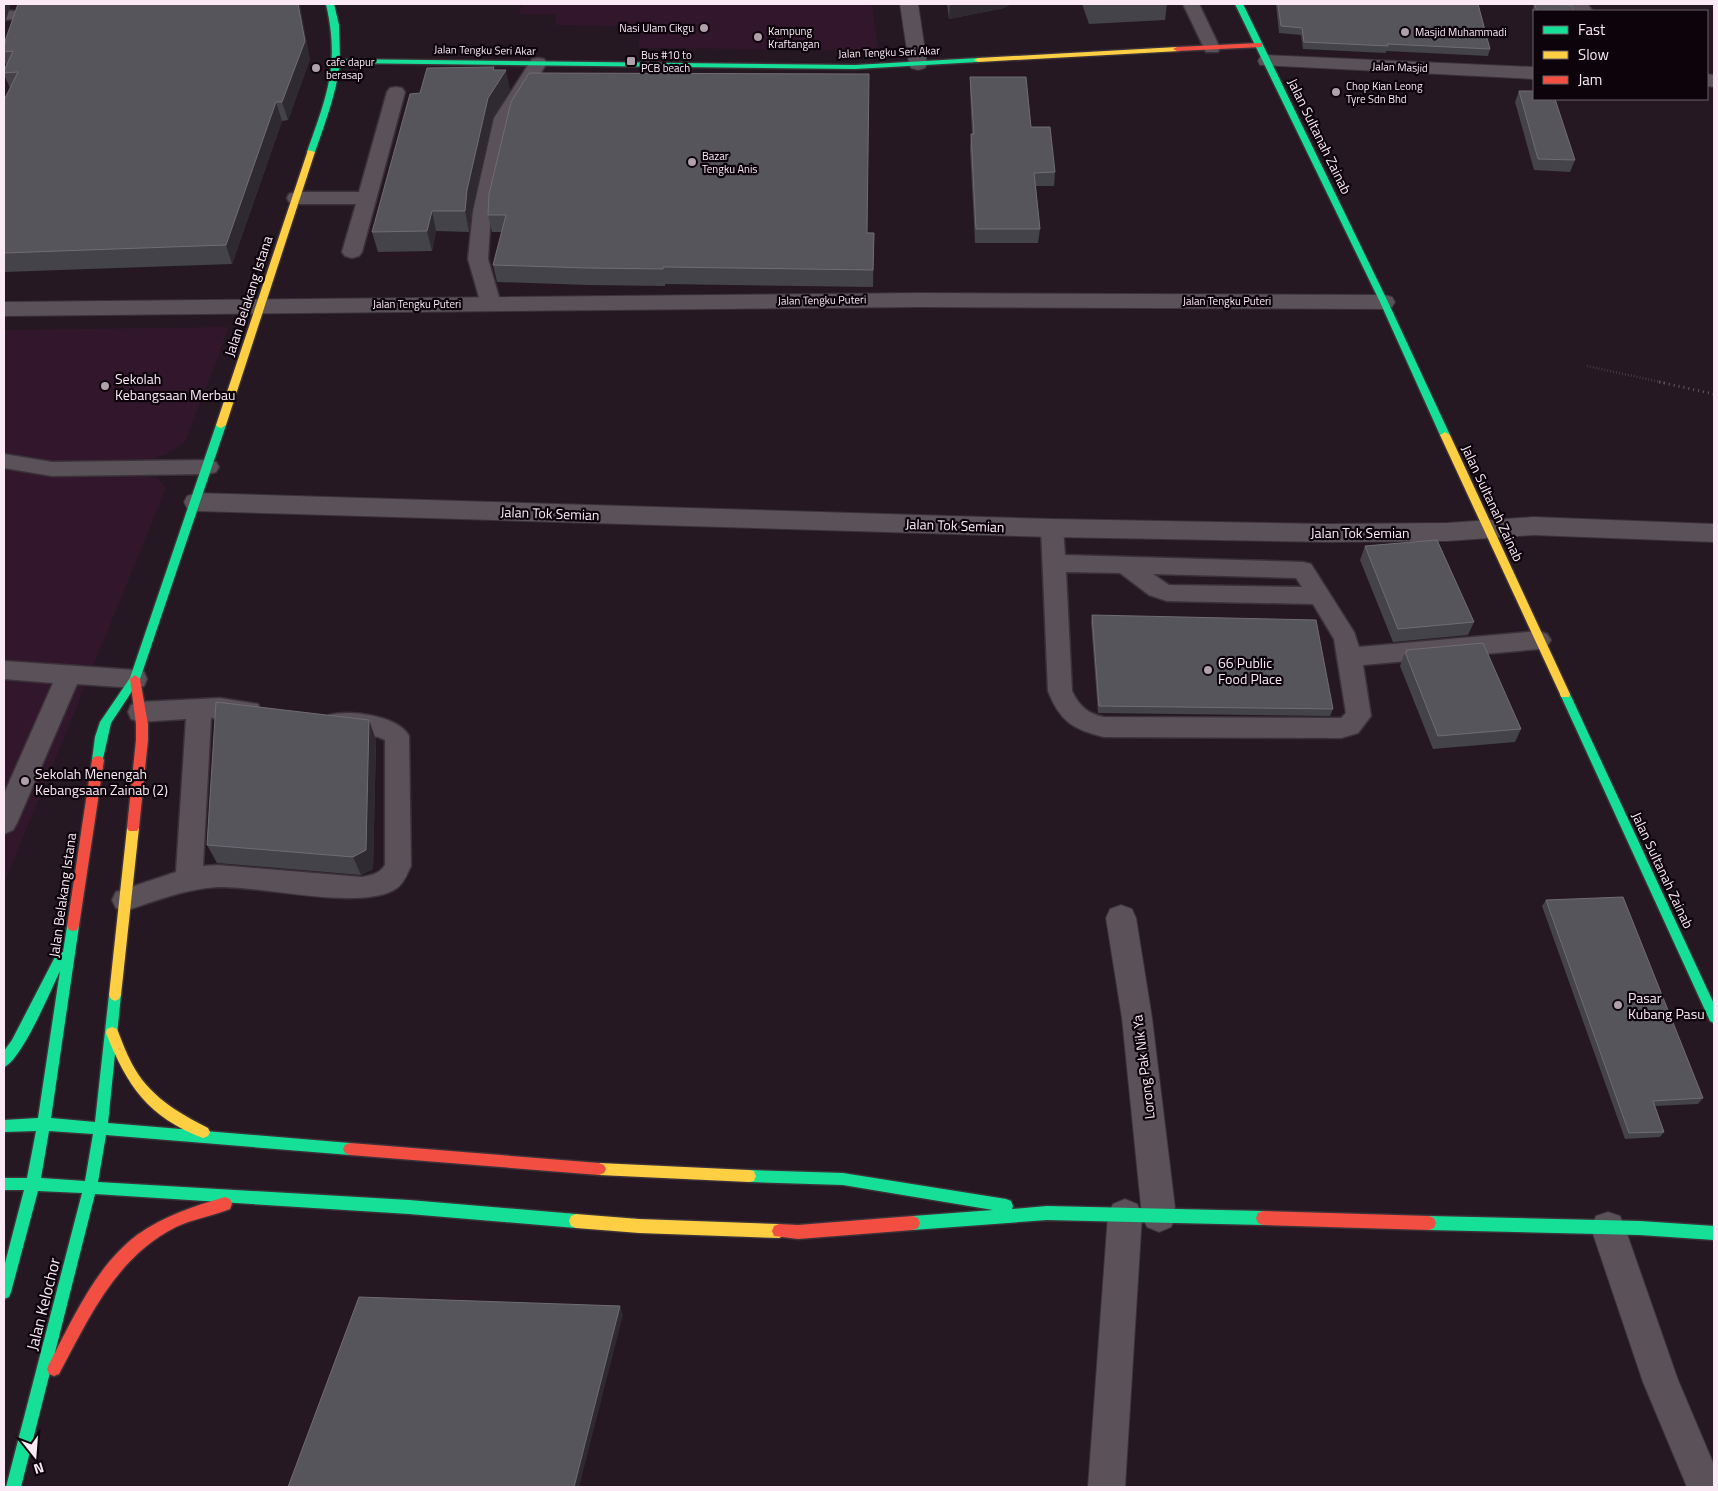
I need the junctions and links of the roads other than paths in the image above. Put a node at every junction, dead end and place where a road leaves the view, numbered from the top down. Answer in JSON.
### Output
{"nodes":[{"id":1,"x":330,"y":4,"type":"edge"},
{"id":2,"x":909,"y":4,"type":"edge"},
{"id":3,"x":1191,"y":4,"type":"edge"},
{"id":4,"x":1239,"y":4,"type":"edge"},
{"id":5,"x":1212,"y":48,"type":"junction"},
{"id":6,"x":1263,"y":53,"type":"junction"},
{"id":7,"x":339,"y":61,"type":"junction"},
{"id":8,"x":538,"y":63,"type":"junction"},
{"id":9,"x":918,"y":64,"type":"junction"},
{"id":10,"x":1533,"y":73,"type":"edge"},
{"id":11,"x":396,"y":92,"type":"dead end"},
{"id":12,"x":296,"y":198,"type":"junction"},
{"id":13,"x":366,"y":198,"type":"junction"},
{"id":14,"x":352,"y":252,"type":"dead end"},
{"id":15,"x":1384,"y":302,"type":"junction"},
{"id":16,"x":491,"y":304,"type":"junction"},
{"id":17,"x":261,"y":306,"type":"junction"},
{"id":18,"x":4,"y":309,"type":"edge"},
{"id":19,"x":4,"y":460,"type":"edge"},
{"id":20,"x":208,"y":467,"type":"junction"},
{"id":21,"x":196,"y":502,"type":"junction"},
{"id":22,"x":1052,"y":528,"type":"junction"},
{"id":23,"x":1488,"y":529,"type":"junction"},
{"id":24,"x":1714,"y":534,"type":"edge"},
{"id":25,"x":1054,"y":563,"type":"junction"},
{"id":26,"x":1539,"y":640,"type":"junction"},
{"id":27,"x":1350,"y":657,"type":"junction"},
{"id":28,"x":4,"y":670,"type":"edge"},
{"id":29,"x":68,"y":676,"type":"junction"},
{"id":30,"x":135,"y":679,"type":"junction"},
{"id":31,"x":199,"y":708,"type":"junction"},
{"id":32,"x":140,"y":712,"type":"junction"},
{"id":33,"x":268,"y":714,"type":"edge"},
{"id":34,"x":316,"y":720,"type":"edge"},
{"id":35,"x":4,"y":823,"type":"edge"},
{"id":36,"x":189,"y":879,"type":"junction"},
{"id":37,"x":125,"y":900,"type":"junction"},
{"id":38,"x":1121,"y":918,"type":"dead end"},
{"id":39,"x":71,"y":937,"type":"junction"},
{"id":40,"x":1714,"y":1016,"type":"edge"},
{"id":41,"x":111,"y":1030,"type":"junction"},
{"id":42,"x":4,"y":1061,"type":"edge"},
{"id":43,"x":44,"y":1124,"type":"junction"},
{"id":44,"x":4,"y":1126,"type":"edge"},
{"id":45,"x":101,"y":1128,"type":"junction"},
{"id":46,"x":214,"y":1138,"type":"junction"},
{"id":47,"x":4,"y":1184,"type":"edge"},
{"id":48,"x":32,"y":1184,"type":"junction"},
{"id":49,"x":90,"y":1188,"type":"junction"},
{"id":50,"x":253,"y":1198,"type":"junction"},
{"id":51,"x":1047,"y":1213,"type":"junction"},
{"id":52,"x":1124,"y":1215,"type":"junction"},
{"id":53,"x":1159,"y":1216,"type":"junction"},
{"id":54,"x":1714,"y":1221,"type":"edge"},
{"id":55,"x":1608,"y":1228,"type":"junction"},
{"id":56,"x":1686,"y":1230,"type":"junction"},
{"id":57,"x":1714,"y":1233,"type":"edge"},
{"id":58,"x":4,"y":1292,"type":"edge"},
{"id":59,"x":35,"y":1402,"type":"junction"},
{"id":60,"x":13,"y":1487,"type":"edge"},
{"id":61,"x":1106,"y":1487,"type":"edge"},
{"id":62,"x":1705,"y":1487,"type":"edge"}],
"edges":[{"from":1,"to":7,"type":"main road","name":"Jalan Belakang Istana"},
{"from":2,"to":9,"type":"street"},
{"from":3,"to":5,"type":"lane"},
{"from":4,"to":6,"type":"main road","name":"Jalan Sultanah Zainab"},
{"from":5,"to":6,"type":"main road","name":"Jalan Tengku Seri Akar"},
{"from":5,"to":9,"type":"main road","name":"Jalan Tengku Seri Akar"},
{"from":6,"to":10,"type":"street","name":"Jalan Masjid"},
{"from":6,"to":15,"type":"main road","name":"Jalan Sultanah Zainab"},
{"from":7,"to":8,"type":"main road","name":"Jalan Tengku Seri Akar"},
{"from":7,"to":12,"type":"main road","name":"Jalan Belakang Istana"},
{"from":8,"to":9,"type":"main road","name":"Jalan Tengku Seri Akar"},
{"from":8,"to":16,"type":"lane"},
{"from":11,"to":13,"type":"lane"},
{"from":12,"to":13,"type":"lane"},
{"from":12,"to":17,"type":"main road","name":"Jalan Belakang Istana"},
{"from":13,"to":14,"type":"lane"},
{"from":15,"to":16,"type":"street","name":"Jalan Tengku Puteri"},
{"from":15,"to":23,"type":"main road","name":"Jalan Sultanah Zainab"},
{"from":16,"to":17,"type":"street","name":"Jalan Tengku Puteri"},
{"from":17,"to":18,"type":"street","name":"Jalan Tengku Puteri"},
{"from":17,"to":20,"type":"main road","name":"Jalan Belakang Istana"},
{"from":19,"to":20,"type":"lane"},
{"from":20,"to":21,"type":"main road","name":"Jalan Belakang Istana"},
{"from":21,"to":22,"type":"street","name":"Jalan Tok Semian"},
{"from":21,"to":30,"type":"main road","name":"Jalan Belakang Istana"},
{"from":22,"to":23,"type":"street","name":"Jalan Tok Semian"},
{"from":22,"to":25,"type":"lane"},
{"from":23,"to":24,"type":"street","name":"Jalan Tok Semian"},
{"from":23,"to":26,"type":"main road","name":"Jalan Sultanah Zainab"},
{"from":25,"to":27,"type":"lane"},
{"from":25,"to":27,"type":"lane"},
{"from":26,"to":27,"type":"lane"},
{"from":26,"to":40,"type":"main road","name":"Jalan Sultanah Zainab"},
{"from":28,"to":29,"type":"lane"},
{"from":29,"to":30,"type":"lane"},
{"from":29,"to":35,"type":"lane"},
{"from":30,"to":32,"type":"main road","name":"Jalan Belakang Istana"},
{"from":30,"to":39,"type":"main road","name":"Jalan Belakang Istana"},
{"from":31,"to":32,"type":"lane"},
{"from":31,"to":33,"type":"lane"},
{"from":31,"to":36,"type":"lane"},
{"from":32,"to":37,"type":"main road","name":"Jalan Belakang Istana"},
{"from":34,"to":36,"type":"lane"},
{"from":36,"to":37,"type":"lane"},
{"from":37,"to":41,"type":"main road","name":"Jalan Belakang Istana"},
{"from":38,"to":53,"type":"street","name":"Lorong Pak Nik Ya"},
{"from":39,"to":42,"type":"main road"},
{"from":39,"to":43,"type":"main road","name":"Jalan Belakang Istana"},
{"from":41,"to":45,"type":"main road","name":"Jalan Belakang Istana"},
{"from":41,"to":46,"type":"main road"},
{"from":43,"to":44,"type":"main road"},
{"from":43,"to":45,"type":"main road"},
{"from":43,"to":48,"type":"main road","name":"Jalan Belakang Istana"},
{"from":45,"to":46,"type":"main road"},
{"from":45,"to":49,"type":"main road","name":"Jalan Kelochor"},
{"from":46,"to":51,"type":"main road"},
{"from":47,"to":48,"type":"main road"},
{"from":48,"to":49,"type":"main road"},
{"from":48,"to":58,"type":"main road","name":"Jalan Belakang Istana"},
{"from":49,"to":50,"type":"main road"},
{"from":49,"to":59,"type":"main road","name":"Jalan Kelochor"},
{"from":50,"to":51,"type":"main road"},
{"from":50,"to":59,"type":"main road"},
{"from":51,"to":52,"type":"main road"},
{"from":52,"to":53,"type":"main road"},
{"from":52,"to":61,"type":"street"},
{"from":53,"to":55,"type":"main road"},
{"from":54,"to":56,"type":"main road"},
{"from":55,"to":56,"type":"main road"},
{"from":55,"to":62,"type":"street"},
{"from":56,"to":57,"type":"main road"},
{"from":59,"to":60,"type":"main road","name":"Jalan Kelochor"}]}
